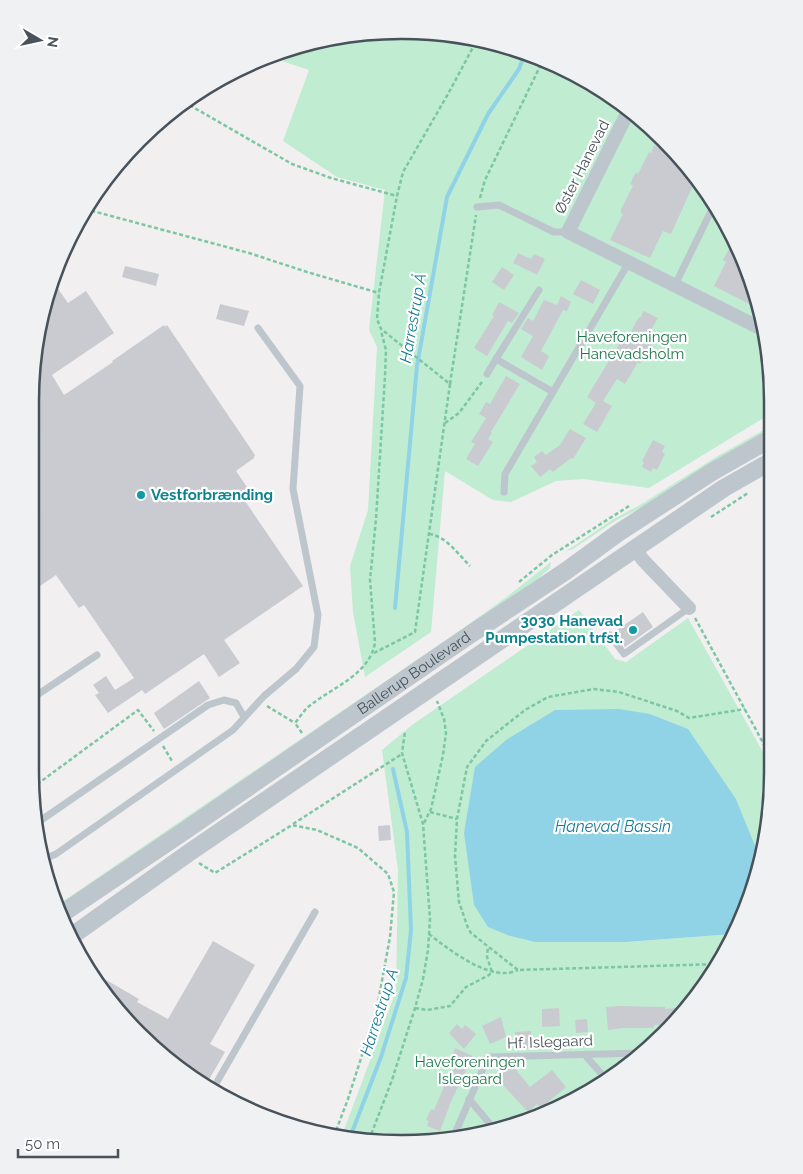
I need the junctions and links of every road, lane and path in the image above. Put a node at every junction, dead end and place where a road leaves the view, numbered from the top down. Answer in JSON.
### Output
{"nodes":[{"id":1,"x":474,"y":46,"type":"edge"},
{"id":2,"x":540,"y":66,"type":"edge"},
{"id":3,"x":191,"y":106,"type":"edge"},
{"id":4,"x":626,"y":117,"type":"edge"},
{"id":5,"x":397,"y":196,"type":"junction"},
{"id":6,"x":477,"y":207,"type":"junction"},
{"id":7,"x":93,"y":211,"type":"edge"},
{"id":8,"x":711,"y":212,"type":"edge"},
{"id":9,"x":568,"y":232,"type":"junction"},
{"id":10,"x":629,"y":262,"type":"junction"},
{"id":11,"x":675,"y":285,"type":"junction"},
{"id":12,"x":539,"y":290,"type":"dead end"},
{"id":13,"x":379,"y":293,"type":"junction"},
{"id":14,"x":756,"y":326,"type":"edge"},
{"id":15,"x":258,"y":328,"type":"dead end"},
{"id":16,"x":380,"y":330,"type":"junction"},
{"id":17,"x":496,"y":359,"type":"junction"},
{"id":18,"x":487,"y":374,"type":"joint"},
{"id":19,"x":450,"y":384,"type":"junction"},
{"id":20,"x":553,"y":392,"type":"junction"},
{"id":21,"x":445,"y":423,"type":"junction"},
{"id":22,"x":764,"y":442,"type":"edge"},
{"id":23,"x":764,"y":465,"type":"edge"},
{"id":24,"x":504,"y":492,"type":"dead end"},
{"id":25,"x":429,"y":534,"type":"junction"},
{"id":26,"x":635,"y":549,"type":"junction"},
{"id":27,"x":470,"y":566,"type":"dead end"},
{"id":28,"x":689,"y":608,"type":"junction"},
{"id":29,"x":610,"y":635,"type":"dead end"},
{"id":30,"x":374,"y":653,"type":"junction"},
{"id":31,"x":97,"y":655,"type":"dead end"},
{"id":32,"x":430,"y":689,"type":"junction"},
{"id":33,"x":39,"y":694,"type":"edge"},
{"id":34,"x":259,"y":702,"type":"junction"},
{"id":35,"x":745,"y":709,"type":"junction"},
{"id":36,"x":244,"y":718,"type":"junction"},
{"id":37,"x":296,"y":723,"type":"junction"},
{"id":38,"x":406,"y":732,"type":"dead end"},
{"id":39,"x":302,"y":734,"type":"dead end"},
{"id":40,"x":159,"y":738,"type":"junction"},
{"id":41,"x":764,"y":744,"type":"edge"},
{"id":42,"x":402,"y":754,"type":"junction"},
{"id":43,"x":176,"y":768,"type":"junction"},
{"id":44,"x":39,"y":783,"type":"edge"},
{"id":45,"x":430,"y":812,"type":"junction"},
{"id":46,"x":42,"y":820,"type":"edge"},
{"id":47,"x":457,"y":820,"type":"junction"},
{"id":48,"x":424,"y":824,"type":"junction"},
{"id":49,"x":292,"y":825,"type":"junction"},
{"id":50,"x":190,"y":852,"type":"junction"},
{"id":51,"x":49,"y":857,"type":"edge"},
{"id":52,"x":66,"y":911,"type":"edge"},
{"id":53,"x":315,"y":912,"type":"dead end"},
{"id":54,"x":76,"y":933,"type":"edge"},
{"id":55,"x":429,"y":934,"type":"junction"},
{"id":56,"x":488,"y":947,"type":"junction"},
{"id":57,"x":709,"y":964,"type":"edge"},
{"id":58,"x":518,"y":970,"type":"junction"},
{"id":59,"x":492,"y":972,"type":"junction"},
{"id":60,"x":415,"y":1008,"type":"junction"},
{"id":61,"x":632,"y":1052,"type":"edge"},
{"id":62,"x":585,"y":1055,"type":"junction"},
{"id":63,"x":602,"y":1075,"type":"edge"},
{"id":64,"x":216,"y":1084,"type":"edge"},
{"id":65,"x":469,"y":1100,"type":"junction"},
{"id":66,"x":490,"y":1124,"type":"edge"},
{"id":67,"x":337,"y":1129,"type":"edge"},
{"id":68,"x":456,"y":1131,"type":"edge"},
{"id":69,"x":372,"y":1133,"type":"edge"}],
"edges":[{"from":1,"to":5,"type":"path"},
{"from":2,"to":6,"type":"path"},
{"from":3,"to":5,"type":"path"},
{"from":4,"to":9,"type":"street","name":"Øster Hanevad"},
{"from":5,"to":13,"type":"path"},
{"from":6,"to":9,"type":"lane"},
{"from":6,"to":19,"type":"path"},
{"from":7,"to":13,"type":"path"},
{"from":8,"to":11,"type":"lane"},
{"from":9,"to":10,"type":"street","name":"Øster Hanevad"},
{"from":10,"to":11,"type":"street","name":"Øster Hanevad"},
{"from":10,"to":20,"type":"lane"},
{"from":11,"to":14,"type":"street","name":"Øster Hanevad"},
{"from":12,"to":17,"type":"lane"},
{"from":13,"to":16,"type":"path"},
{"from":15,"to":34,"type":"lane"},
{"from":16,"to":19,"type":"path"},
{"from":16,"to":30,"type":"path"},
{"from":17,"to":18,"type":"lane"},
{"from":17,"to":20,"type":"lane"},
{"from":18,"to":21,"type":"path"},
{"from":19,"to":21,"type":"path"},
{"from":20,"to":24,"type":"lane"},
{"from":21,"to":25,"type":"path"},
{"from":22,"to":52,"type":"street","name":"Ballerup Boulevard"},
{"from":23,"to":26,"type":"street","name":"Ballerup Boulevard"},
{"from":25,"to":27,"type":"path"},
{"from":25,"to":30,"type":"path"},
{"from":26,"to":28,"type":"street"},
{"from":26,"to":32,"type":"street","name":"Ballerup Boulevard"},
{"from":28,"to":29,"type":"lane"},
{"from":28,"to":35,"type":"path"},
{"from":30,"to":37,"type":"path"},
{"from":31,"to":33,"type":"lane"},
{"from":32,"to":45,"type":"path"},
{"from":32,"to":50,"type":"street","name":"Ballerup Boulevard"},
{"from":34,"to":36,"type":"lane"},
{"from":34,"to":37,"type":"path"},
{"from":35,"to":41,"type":"path"},
{"from":35,"to":47,"type":"path"},
{"from":36,"to":40,"type":"lane"},
{"from":36,"to":43,"type":"lane"},
{"from":37,"to":39,"type":"path"},
{"from":38,"to":42,"type":"path"},
{"from":40,"to":43,"type":"path"},
{"from":40,"to":44,"type":"path"},
{"from":40,"to":46,"type":"lane"},
{"from":42,"to":48,"type":"path"},
{"from":42,"to":49,"type":"path"},
{"from":43,"to":51,"type":"lane"},
{"from":45,"to":47,"type":"path"},
{"from":45,"to":48,"type":"path"},
{"from":47,"to":56,"type":"path"},
{"from":48,"to":55,"type":"path"},
{"from":49,"to":50,"type":"path"},
{"from":49,"to":67,"type":"path"},
{"from":50,"to":54,"type":"street","name":"Ballerup Boulevard"},
{"from":53,"to":64,"type":"lane"},
{"from":55,"to":59,"type":"path"},
{"from":55,"to":60,"type":"path"},
{"from":56,"to":58,"type":"path"},
{"from":56,"to":59,"type":"path"},
{"from":57,"to":58,"type":"path"},
{"from":58,"to":59,"type":"path"},
{"from":59,"to":60,"type":"path"},
{"from":60,"to":69,"type":"path"},
{"from":61,"to":62,"type":"lane","name":"Hf. Islegaard"},
{"from":62,"to":63,"type":"lane"},
{"from":62,"to":65,"type":"lane","name":"Hf. Islegaard"},
{"from":65,"to":66,"type":"lane"},
{"from":65,"to":68,"type":"lane","name":"Hf. Islegaard"}]}
